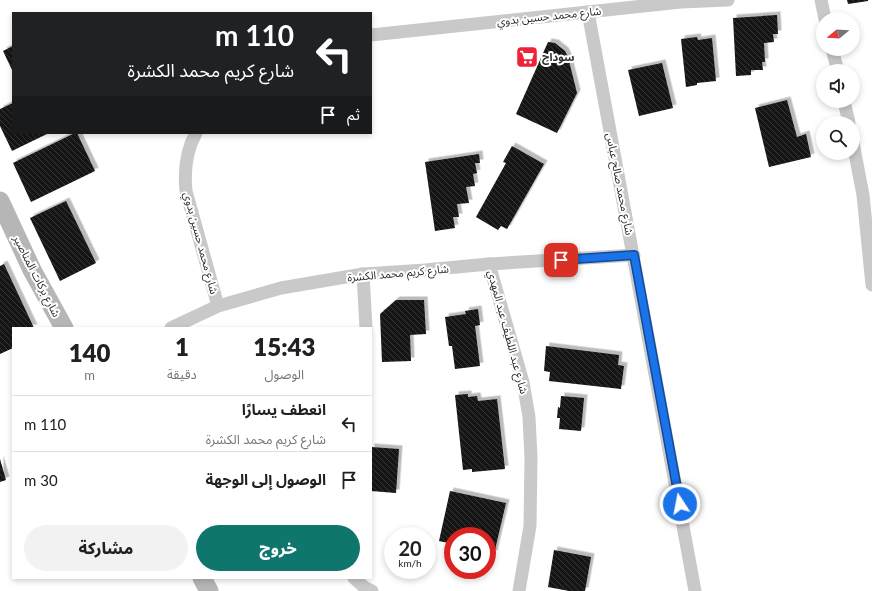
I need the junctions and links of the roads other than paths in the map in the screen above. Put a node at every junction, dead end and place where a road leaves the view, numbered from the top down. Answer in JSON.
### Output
{"nodes":[{"id":1,"x":728,"y":0,"type":"edge"},
{"id":2,"x":821,"y":0,"type":"edge"},
{"id":3,"x":588,"y":12,"type":"junction"},
{"id":4,"x":824,"y":12,"type":"edge"},
{"id":5,"x":372,"y":35,"type":"edge"},
{"id":6,"x":195,"y":134,"type":"edge"},
{"id":7,"x":858,"y":160,"type":"edge"},
{"id":8,"x":868,"y":194,"type":"edge"},
{"id":9,"x":0,"y":201,"type":"edge"},
{"id":10,"x":634,"y":255,"type":"junction"},
{"id":11,"x":489,"y":264,"type":"junction"},
{"id":12,"x":363,"y":274,"type":"junction"},
{"id":13,"x":872,"y":285,"type":"edge"},
{"id":14,"x":218,"y":306,"type":"junction"},
{"id":15,"x":63,"y":327,"type":"edge"},
{"id":16,"x":173,"y":327,"type":"edge"},
{"id":17,"x":366,"y":327,"type":"edge"},
{"id":18,"x":203,"y":579,"type":"edge"},
{"id":19,"x":355,"y":579,"type":"edge"},
{"id":20,"x":209,"y":591,"type":"edge"},
{"id":21,"x":372,"y":591,"type":"edge"},
{"id":22,"x":519,"y":591,"type":"edge"},
{"id":23,"x":695,"y":591,"type":"edge"}],
"edges":[{"from":1,"to":3,"type":"street","name":"شارع محمد حسين بدوي"},
{"from":2,"to":4,"type":"street"},
{"from":3,"to":5,"type":"street","name":"شارع محمد حسين بدوي"},
{"from":3,"to":10,"type":"street","name":"شارع محمد صالح عباس"},
{"from":6,"to":14,"type":"street","name":"شارع محمد حسين بدوي"},
{"from":7,"to":8,"type":"street"},
{"from":8,"to":13,"type":"street"},
{"from":9,"to":15,"type":"street","name":"شارع بركات المناصير"},
{"from":10,"to":11,"type":"street","name":"شارع كريم محمد الكشرة"},
{"from":10,"to":23,"type":"street","name":"شارع محمد صالح عباس"},
{"from":11,"to":12,"type":"street","name":"شارع كريم محمد الكشرة"},
{"from":11,"to":22,"type":"street","name":"شارع عبد اللطيف عبد المهدي"},
{"from":12,"to":14,"type":"street","name":"شارع كريم محمد الكشرة"},
{"from":12,"to":17,"type":"street"},
{"from":14,"to":16,"type":"street","name":"شارع كريم محمد الكشرة"},
{"from":18,"to":20,"type":"street"},
{"from":19,"to":21,"type":"street"}]}
